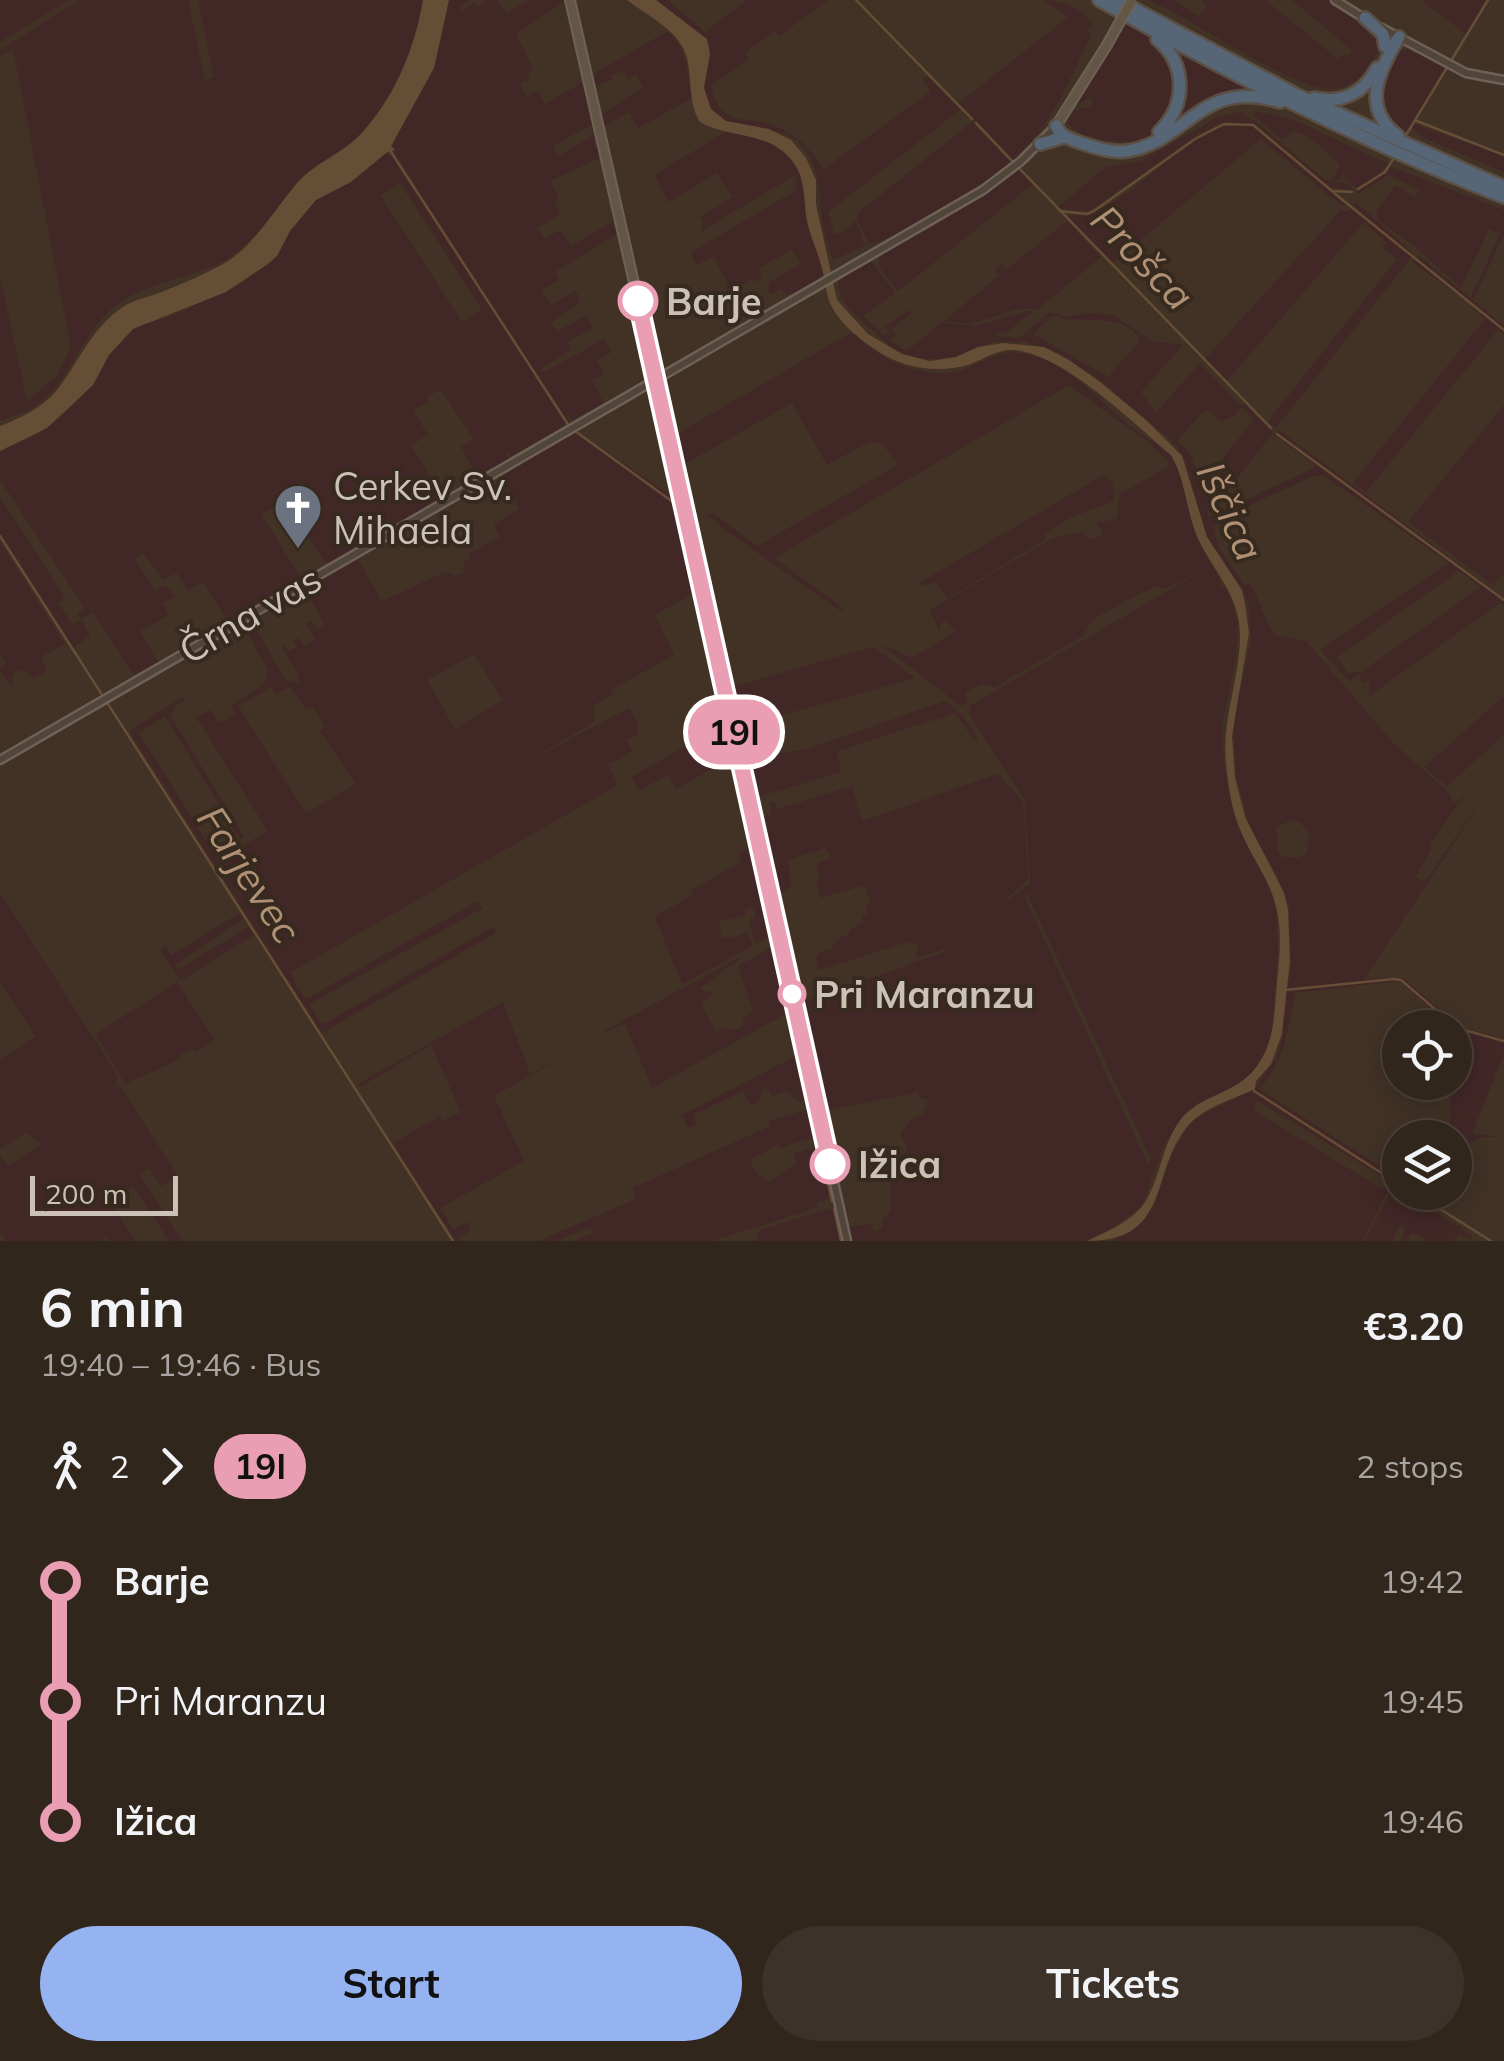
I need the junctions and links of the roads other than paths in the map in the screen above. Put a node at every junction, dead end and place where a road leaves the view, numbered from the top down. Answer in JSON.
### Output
{"nodes":[{"id":1,"x":570,"y":0,"type":"edge"},
{"id":2,"x":1099,"y":0,"type":"edge"},
{"id":3,"x":1118,"y":0,"type":"edge"},
{"id":4,"x":1132,"y":0,"type":"edge"},
{"id":5,"x":1336,"y":0,"type":"edge"},
{"id":6,"x":1365,"y":18,"type":"junction"},
{"id":7,"x":1140,"y":23,"type":"junction"},
{"id":8,"x":1398,"y":36,"type":"junction"},
{"id":9,"x":1386,"y":46,"type":"junction"},
{"id":10,"x":1504,"y":80,"type":"edge"},
{"id":11,"x":1274,"y":84,"type":"junction"},
{"id":12,"x":1316,"y":115,"type":"junction"},
{"id":13,"x":1056,"y":126,"type":"junction"},
{"id":14,"x":1066,"y":137,"type":"junction"},
{"id":15,"x":1040,"y":144,"type":"junction"},
{"id":16,"x":1503,"y":190,"type":"edge"},
{"id":17,"x":656,"y":380,"type":"junction"},
{"id":18,"x":0,"y":760,"type":"edge"},
{"id":19,"x":847,"y":1241,"type":"edge"}],
"edges":[{"from":1,"to":17,"type":"main road"},
{"from":2,"to":7,"type":"highway"},
{"from":3,"to":11,"type":"highway"},
{"from":4,"to":13,"type":"main road","bridge":true},
{"from":5,"to":6,"type":"street"},
{"from":6,"to":8,"type":"street"},
{"from":6,"to":9,"type":"highway"},
{"from":7,"to":12,"type":"highway"},
{"from":7,"to":13,"type":"highway"},
{"from":8,"to":9,"type":"highway"},
{"from":8,"to":10,"type":"street"},
{"from":8,"to":16,"type":"highway"},
{"from":9,"to":11,"type":"highway"},
{"from":11,"to":16,"type":"highway"},
{"from":12,"to":14,"type":"highway"},
{"from":12,"to":16,"type":"highway"},
{"from":13,"to":14,"type":"highway"},
{"from":13,"to":15,"type":"street","name":"Črna vas"},
{"from":14,"to":15,"type":"highway"},
{"from":15,"to":17,"type":"street","name":"Črna vas"},
{"from":17,"to":18,"type":"street","name":"Črna vas"},
{"from":17,"to":19,"type":"street"}]}
